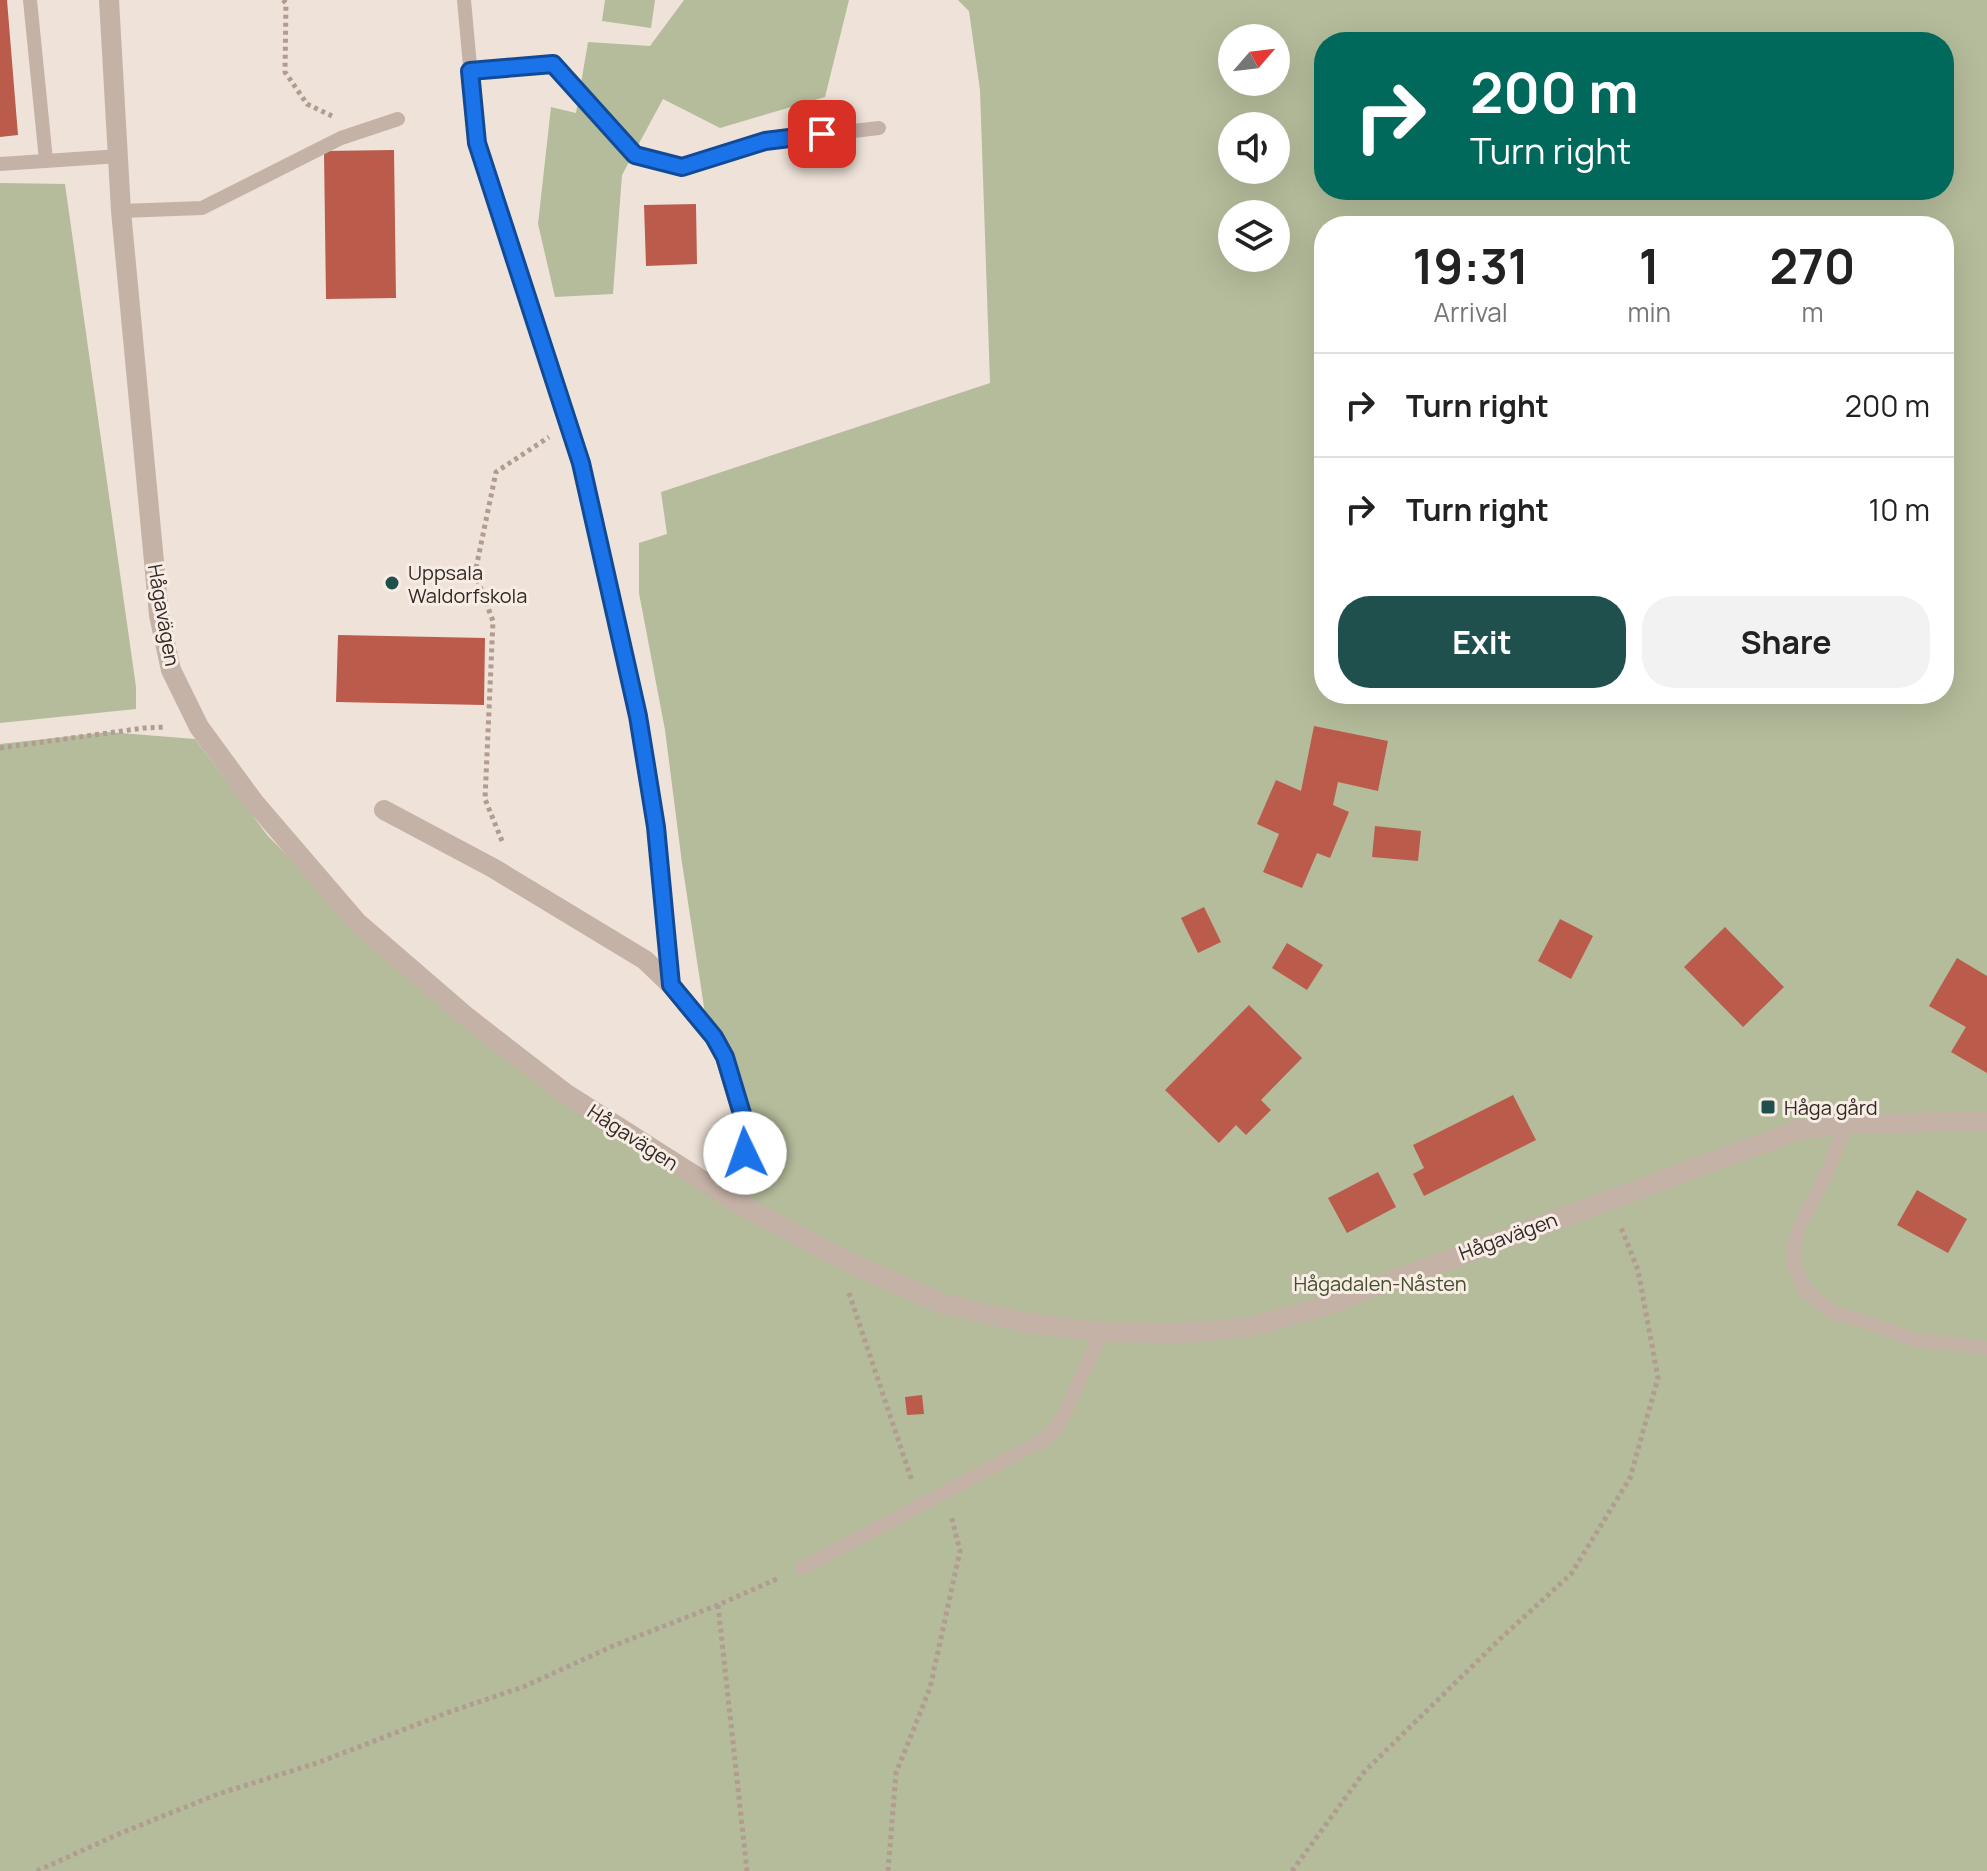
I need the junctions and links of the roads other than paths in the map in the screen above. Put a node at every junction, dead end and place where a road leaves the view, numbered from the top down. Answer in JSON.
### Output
{"nodes":[{"id":1,"x":30,"y":0,"type":"edge"},
{"id":2,"x":109,"y":0,"type":"edge"},
{"id":3,"x":464,"y":0,"type":"edge"},
{"id":4,"x":470,"y":71,"type":"junction"},
{"id":5,"x":398,"y":119,"type":"dead end"},
{"id":6,"x":879,"y":128,"type":"dead end"},
{"id":7,"x":120,"y":156,"type":"junction"},
{"id":8,"x":46,"y":160,"type":"junction"},
{"id":9,"x":0,"y":164,"type":"edge"},
{"id":10,"x":121,"y":211,"type":"junction"},
{"id":11,"x":384,"y":810,"type":"dead end"},
{"id":12,"x":671,"y":985,"type":"junction"},
{"id":13,"x":1987,"y":1121,"type":"edge"},
{"id":14,"x":1847,"y":1124,"type":"junction"},
{"id":15,"x":741,"y":1205,"type":"junction"},
{"id":16,"x":1102,"y":1332,"type":"junction"},
{"id":17,"x":1987,"y":1348,"type":"edge"},
{"id":18,"x":802,"y":1568,"type":"road end"}],
"edges":[{"from":1,"to":8,"type":"lane"},
{"from":2,"to":7,"type":"street","name":"Hågavägen"},
{"from":3,"to":4,"type":"lane"},
{"from":4,"to":6,"type":"lane"},
{"from":4,"to":12,"type":"lane"},
{"from":5,"to":10,"type":"lane"},
{"from":7,"to":8,"type":"lane"},
{"from":7,"to":10,"type":"street","name":"Hågavägen"},
{"from":8,"to":9,"type":"lane"},
{"from":10,"to":15,"type":"street","name":"Hågavägen"},
{"from":11,"to":12,"type":"street"},
{"from":12,"to":15,"type":"street"},
{"from":13,"to":14,"type":"street","name":"Hågavägen"},
{"from":14,"to":16,"type":"street","name":"Hågavägen"},
{"from":14,"to":17,"type":"lane"},
{"from":15,"to":16,"type":"street","name":"Hågavägen"},
{"from":16,"to":18,"type":"lane"}]}
